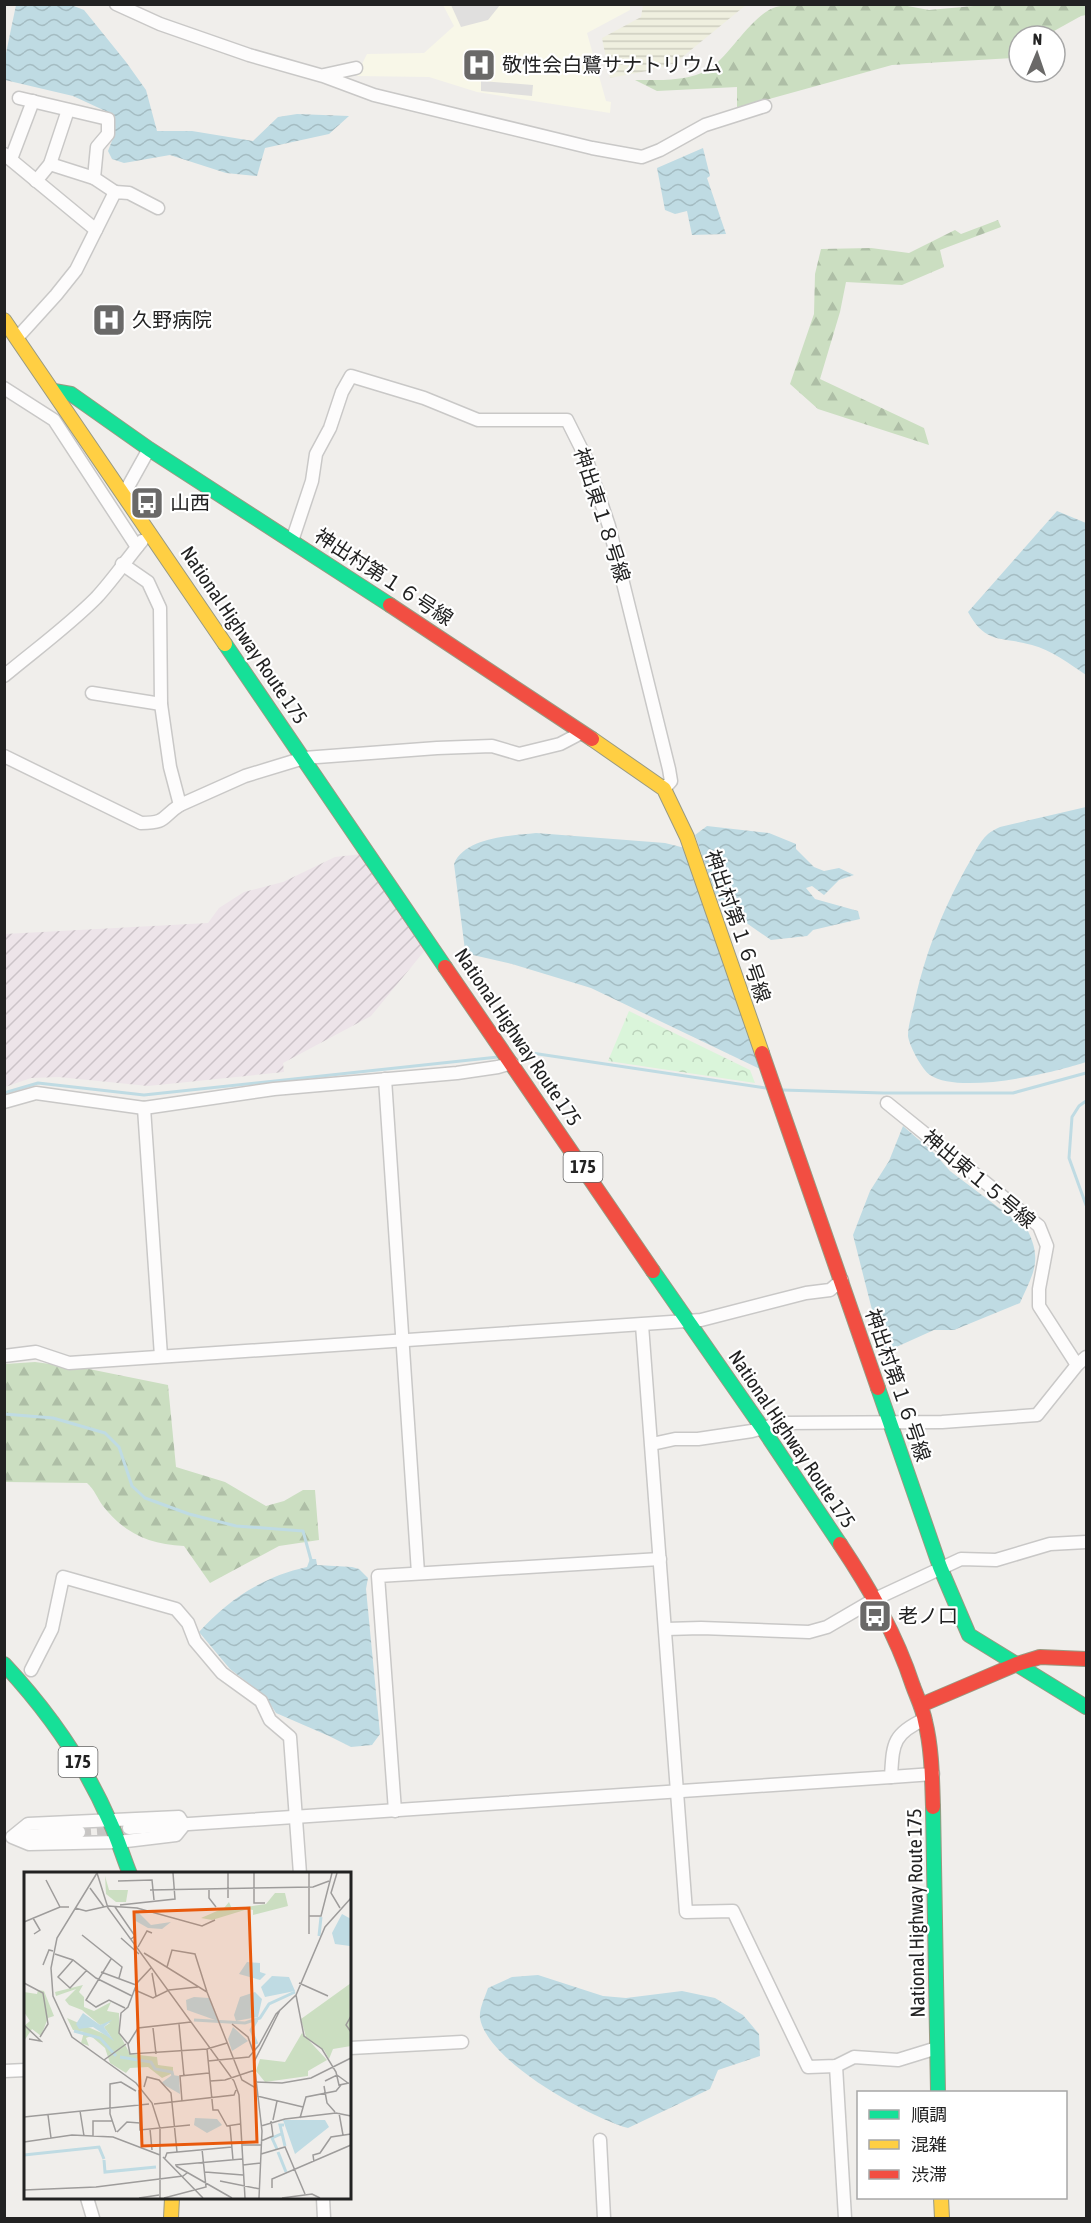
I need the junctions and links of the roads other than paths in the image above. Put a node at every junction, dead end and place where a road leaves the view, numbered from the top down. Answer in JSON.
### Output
{"nodes":[{"id":1,"x":116,"y":4,"type":"edge"},
{"id":2,"x":356,"y":68,"type":"dead end"},
{"id":3,"x":323,"y":76,"type":"junction"},
{"id":4,"x":20,"y":98,"type":"dead end"},
{"id":5,"x":33,"y":101,"type":"junction"},
{"id":6,"x":765,"y":106,"type":"dead end"},
{"id":7,"x":68,"y":110,"type":"junction"},
{"id":8,"x":8,"y":157,"type":"edge"},
{"id":9,"x":50,"y":164,"type":"junction"},
{"id":10,"x":94,"y":178,"type":"junction"},
{"id":11,"x":36,"y":181,"type":"junction"},
{"id":12,"x":115,"y":192,"type":"junction"},
{"id":13,"x":158,"y":208,"type":"dead end"},
{"id":14,"x":96,"y":230,"type":"junction"},
{"id":15,"x":4,"y":320,"type":"edge"},
{"id":16,"x":17,"y":338,"type":"junction"},
{"id":17,"x":4,"y":388,"type":"edge"},
{"id":18,"x":54,"y":391,"type":"junction"},
{"id":19,"x":149,"y":449,"type":"junction"},
{"id":20,"x":124,"y":494,"type":"junction"},
{"id":21,"x":150,"y":531,"type":"junction"},
{"id":22,"x":292,"y":541,"type":"junction"},
{"id":23,"x":137,"y":546,"type":"junction"},
{"id":24,"x":122,"y":564,"type":"junction"},
{"id":25,"x":4,"y":676,"type":"edge"},
{"id":26,"x":92,"y":693,"type":"dead end"},
{"id":27,"x":161,"y":704,"type":"junction"},
{"id":28,"x":581,"y":732,"type":"junction"},
{"id":29,"x":4,"y":756,"type":"edge"},
{"id":30,"x":304,"y":758,"type":"junction"},
{"id":31,"x":664,"y":789,"type":"junction"},
{"id":32,"x":180,"y":805,"type":"junction"},
{"id":33,"x":512,"y":1063,"type":"junction"},
{"id":34,"x":385,"y":1079,"type":"junction"},
{"id":35,"x":4,"y":1102,"type":"edge"},
{"id":36,"x":887,"y":1103,"type":"dead end"},
{"id":37,"x":144,"y":1108,"type":"junction"},
{"id":38,"x":842,"y":1280,"type":"junction"},
{"id":39,"x":687,"y":1321,"type":"junction"},
{"id":40,"x":642,"y":1325,"type":"junction"},
{"id":41,"x":403,"y":1340,"type":"junction"},
{"id":42,"x":4,"y":1356,"type":"edge"},
{"id":43,"x":161,"y":1356,"type":"junction"},
{"id":44,"x":1082,"y":1361,"type":"edge"},
{"id":45,"x":890,"y":1421,"type":"junction"},
{"id":46,"x":763,"y":1429,"type":"junction"},
{"id":47,"x":652,"y":1444,"type":"junction"},
{"id":48,"x":1086,"y":1542,"type":"edge"},
{"id":49,"x":660,"y":1559,"type":"junction"},
{"id":50,"x":940,"y":1567,"type":"junction"},
{"id":51,"x":418,"y":1573,"type":"junction"},
{"id":52,"x":875,"y":1599,"type":"junction"},
{"id":53,"x":666,"y":1629,"type":"junction"},
{"id":54,"x":1086,"y":1659,"type":"edge"},
{"id":55,"x":4,"y":1664,"type":"edge"},
{"id":56,"x":1017,"y":1664,"type":"junction"},
{"id":57,"x":31,"y":1670,"type":"dead end"},
{"id":58,"x":921,"y":1705,"type":"junction"},
{"id":59,"x":1086,"y":1707,"type":"edge"},
{"id":60,"x":925,"y":1719,"type":"junction"},
{"id":61,"x":933,"y":1774,"type":"junction"},
{"id":62,"x":891,"y":1777,"type":"junction"},
{"id":63,"x":677,"y":1791,"type":"junction"},
{"id":64,"x":396,"y":1811,"type":"junction"},
{"id":65,"x":296,"y":1817,"type":"junction"},
{"id":66,"x":109,"y":1820,"type":"junction"},
{"id":67,"x":184,"y":1825,"type":"junction"},
{"id":68,"x":129,"y":1828,"type":"tunnel mouth"},
{"id":69,"x":79,"y":1832,"type":"tunnel mouth"},
{"id":70,"x":8,"y":1837,"type":"edge"},
{"id":71,"x":118,"y":1842,"type":"junction"},
{"id":72,"x":129,"y":1872,"type":"edge"},
{"id":73,"x":300,"y":1872,"type":"edge"},
{"id":74,"x":462,"y":2042,"type":"dead end"},
{"id":75,"x":351,"y":2048,"type":"edge"},
{"id":76,"x":937,"y":2048,"type":"junction"},
{"id":77,"x":837,"y":2066,"type":"junction"},
{"id":78,"x":24,"y":2070,"type":"edge"},
{"id":79,"x":4,"y":2071,"type":"edge"},
{"id":80,"x":938,"y":2091,"type":"edge"},
{"id":81,"x":600,"y":2140,"type":"dead end"},
{"id":82,"x":87,"y":2199,"type":"edge"},
{"id":83,"x":172,"y":2199,"type":"edge"},
{"id":84,"x":322,"y":2199,"type":"edge"},
{"id":85,"x":941,"y":2199,"type":"edge"},
{"id":86,"x":93,"y":2218,"type":"edge"},
{"id":87,"x":171,"y":2218,"type":"edge"},
{"id":88,"x":324,"y":2218,"type":"edge"},
{"id":89,"x":604,"y":2218,"type":"edge"},
{"id":90,"x":845,"y":2218,"type":"edge"},
{"id":91,"x":942,"y":2218,"type":"edge"}],
"edges":[{"from":1,"to":3,"type":"street"},
{"from":2,"to":3,"type":"street"},
{"from":3,"to":6,"type":"street"},
{"from":4,"to":5,"type":"street"},
{"from":5,"to":7,"type":"street"},
{"from":5,"to":8,"type":"street"},
{"from":7,"to":9,"type":"street"},
{"from":7,"to":10,"type":"street"},
{"from":8,"to":11,"type":"street"},
{"from":9,"to":10,"type":"street"},
{"from":9,"to":11,"type":"street"},
{"from":10,"to":12,"type":"street"},
{"from":11,"to":14,"type":"street"},
{"from":12,"to":13,"type":"street"},
{"from":12,"to":14,"type":"street"},
{"from":14,"to":16,"type":"street"},
{"from":15,"to":16,"type":"main road","name":"National Highway Route 175","number":"175"},
{"from":16,"to":18,"type":"main road","name":"National Highway Route 175","number":"175"},
{"from":17,"to":23,"type":"street"},
{"from":18,"to":19,"type":"main road","name":"神出村第１６号線"},
{"from":18,"to":20,"type":"main road","name":"National Highway Route 175","number":"175"},
{"from":19,"to":20,"type":"street"},
{"from":19,"to":22,"type":"main road","name":"神出村第１６号線"},
{"from":20,"to":21,"type":"main road","name":"National Highway Route 175","number":"175"},
{"from":21,"to":23,"type":"street"},
{"from":21,"to":30,"type":"main road","name":"National Highway Route 175","number":"175"},
{"from":22,"to":28,"type":"main road","name":"神出村第１６号線"},
{"from":22,"to":31,"type":"street","name":"神出東１８号線"},
{"from":23,"to":24,"type":"street"},
{"from":24,"to":25,"type":"street"},
{"from":24,"to":27,"type":"street"},
{"from":26,"to":27,"type":"street"},
{"from":27,"to":32,"type":"street"},
{"from":28,"to":30,"type":"street"},
{"from":28,"to":31,"type":"main road","name":"神出村第１６号線"},
{"from":29,"to":32,"type":"street"},
{"from":30,"to":32,"type":"street"},
{"from":30,"to":33,"type":"main road","name":"National Highway Route 175","number":"175"},
{"from":31,"to":38,"type":"main road","name":"神出村第１６号線"},
{"from":33,"to":34,"type":"street"},
{"from":33,"to":39,"type":"main road","name":"National Highway Route 175","number":"175"},
{"from":34,"to":37,"type":"street"},
{"from":34,"to":41,"type":"street"},
{"from":35,"to":37,"type":"street"},
{"from":36,"to":44,"type":"street","name":"神出東１５号線"},
{"from":37,"to":43,"type":"street"},
{"from":38,"to":39,"type":"street"},
{"from":38,"to":45,"type":"main road","name":"神出村第１６号線"},
{"from":39,"to":40,"type":"street"},
{"from":39,"to":46,"type":"main road","name":"National Highway Route 175","number":"175"},
{"from":40,"to":41,"type":"street"},
{"from":40,"to":47,"type":"street"},
{"from":41,"to":43,"type":"street"},
{"from":41,"to":51,"type":"street"},
{"from":42,"to":43,"type":"street"},
{"from":44,"to":45,"type":"street"},
{"from":45,"to":46,"type":"street"},
{"from":45,"to":50,"type":"main road","name":"神出村第１６号線"},
{"from":46,"to":47,"type":"street"},
{"from":46,"to":52,"type":"main road","name":"National Highway Route 175","number":"175"},
{"from":47,"to":49,"type":"street"},
{"from":48,"to":50,"type":"street"},
{"from":49,"to":51,"type":"street"},
{"from":49,"to":53,"type":"street"},
{"from":50,"to":52,"type":"street"},
{"from":50,"to":56,"type":"main road","name":"神出村第１６号線"},
{"from":51,"to":64,"type":"street"},
{"from":52,"to":53,"type":"street"},
{"from":52,"to":58,"type":"main road","name":"National Highway Route 175","number":"175"},
{"from":53,"to":63,"type":"street"},
{"from":54,"to":56,"type":"main road"},
{"from":55,"to":66,"type":"main road","number":"175"},
{"from":56,"to":58,"type":"main road"},
{"from":56,"to":59,"type":"main road","name":"神出村第１６号線"},
{"from":57,"to":65,"type":"street"},
{"from":58,"to":60,"type":"main road","name":"National Highway Route 175","number":"175"},
{"from":60,"to":61,"type":"main road","name":"National Highway Route 175","number":"175"},
{"from":60,"to":62,"type":"street"},
{"from":61,"to":62,"type":"street"},
{"from":61,"to":76,"type":"main road","name":"National Highway Route 175","number":"175"},
{"from":62,"to":63,"type":"street"},
{"from":63,"to":64,"type":"street"},
{"from":63,"to":77,"type":"street"},
{"from":64,"to":65,"type":"street"},
{"from":65,"to":67,"type":"street"},
{"from":65,"to":73,"type":"street"},
{"from":66,"to":67,"type":"street"},
{"from":66,"to":70,"type":"street"},
{"from":66,"to":71,"type":"main road","number":"175"},
{"from":67,"to":68,"type":"street"},
{"from":67,"to":71,"type":"street"},
{"from":69,"to":70,"type":"street"},
{"from":70,"to":71,"type":"street"},
{"from":71,"to":72,"type":"main road","number":"175"},
{"from":74,"to":75,"type":"street"},
{"from":76,"to":77,"type":"street"},
{"from":76,"to":80,"type":"main road","name":"National Highway Route 175","number":"175"},
{"from":77,"to":90,"type":"street"},
{"from":78,"to":79,"type":"street"},
{"from":81,"to":89,"type":"street"},
{"from":82,"to":86,"type":"street"},
{"from":83,"to":87,"type":"main road"},
{"from":84,"to":88,"type":"street"},
{"from":85,"to":91,"type":"main road"}]}
